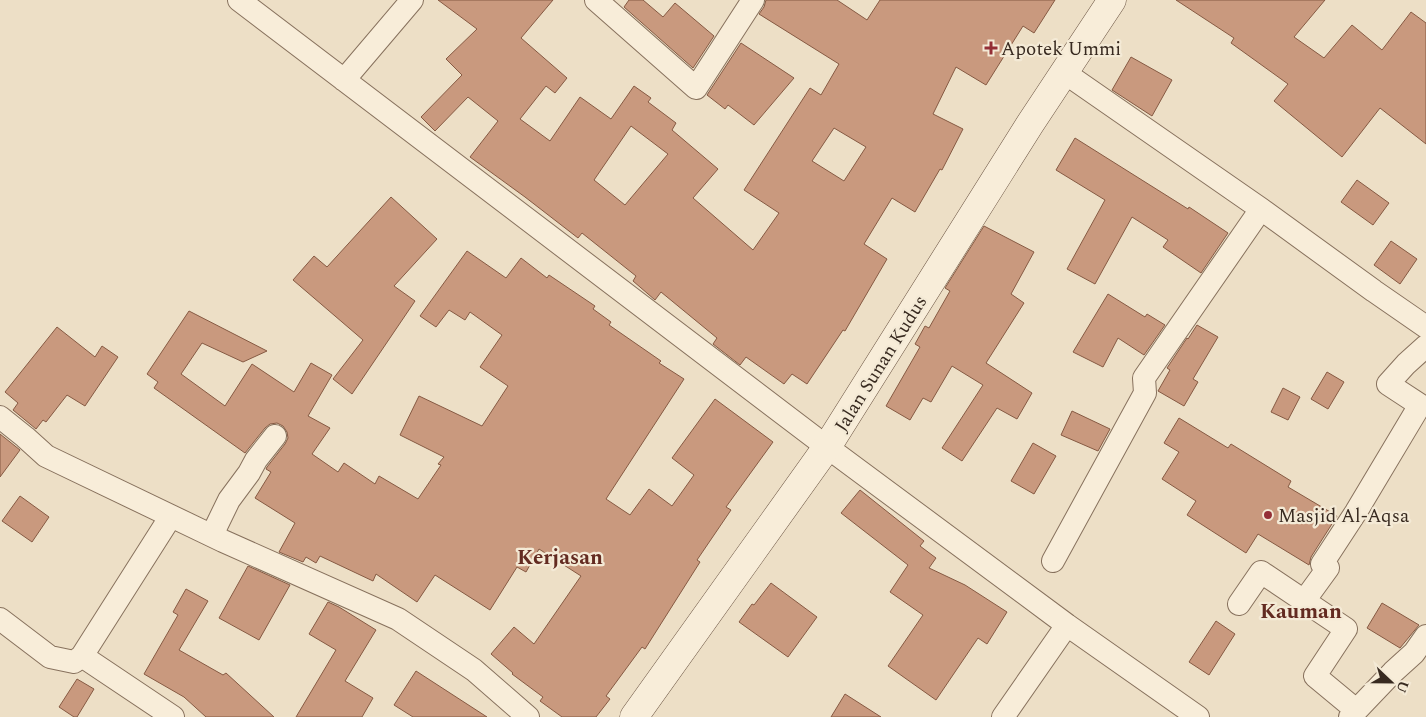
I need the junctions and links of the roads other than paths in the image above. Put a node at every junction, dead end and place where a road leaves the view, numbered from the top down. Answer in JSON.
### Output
{"nodes":[{"id":1,"x":239,"y":0,"type":"edge"},
{"id":2,"x":412,"y":0,"type":"edge"},
{"id":3,"x":596,"y":0,"type":"edge"},
{"id":4,"x":753,"y":0,"type":"edge"},
{"id":5,"x":1112,"y":0,"type":"edge"},
{"id":6,"x":1065,"y":73,"type":"junction"},
{"id":7,"x":344,"y":80,"type":"junction"},
{"id":8,"x":1261,"y":209,"type":"junction"},
{"id":9,"x":1426,"y":327,"type":"edge"},
{"id":10,"x":1426,"y":346,"type":"edge"},
{"id":11,"x":1423,"y":407,"type":"edge"},
{"id":12,"x":1,"y":421,"type":"edge"},
{"id":13,"x":275,"y":436,"type":"dead end"},
{"id":14,"x":827,"y":447,"type":"junction"},
{"id":15,"x":171,"y":516,"type":"junction"},
{"id":16,"x":212,"y":535,"type":"junction"},
{"id":17,"x":1054,"y":561,"type":"dead end"},
{"id":18,"x":1304,"y":601,"type":"junction"},
{"id":19,"x":1239,"y":604,"type":"dead end"},
{"id":20,"x":1,"y":622,"type":"edge"},
{"id":21,"x":1067,"y":625,"type":"junction"},
{"id":22,"x":1426,"y":636,"type":"edge"},
{"id":23,"x":82,"y":656,"type":"junction"},
{"id":24,"x":1353,"y":713,"type":"edge"},
{"id":25,"x":173,"y":717,"type":"edge"},
{"id":26,"x":528,"y":717,"type":"edge"},
{"id":27,"x":634,"y":717,"type":"edge"},
{"id":28,"x":1003,"y":717,"type":"edge"},
{"id":29,"x":1198,"y":717,"type":"edge"}],
"edges":[{"from":1,"to":7,"type":"street"},
{"from":2,"to":7,"type":"street"},
{"from":3,"to":4,"type":"street"},
{"from":5,"to":6,"type":"main road","name":"Jalan Sunan Kudus"},
{"from":6,"to":8,"type":"street"},
{"from":6,"to":14,"type":"main road","name":"Jalan Sunan Kudus"},
{"from":7,"to":14,"type":"street"},
{"from":8,"to":9,"type":"street"},
{"from":8,"to":17,"type":"street"},
{"from":10,"to":11,"type":"street"},
{"from":11,"to":18,"type":"street"},
{"from":12,"to":15,"type":"street"},
{"from":13,"to":16,"type":"street"},
{"from":14,"to":21,"type":"street"},
{"from":14,"to":27,"type":"main road","name":"Jalan Sunan Kudus"},
{"from":15,"to":16,"type":"street"},
{"from":15,"to":23,"type":"street"},
{"from":16,"to":26,"type":"street"},
{"from":18,"to":19,"type":"street"},
{"from":18,"to":24,"type":"street"},
{"from":20,"to":23,"type":"street"},
{"from":21,"to":28,"type":"street"},
{"from":21,"to":29,"type":"street"},
{"from":22,"to":24,"type":"street"},
{"from":23,"to":25,"type":"street"}]}
